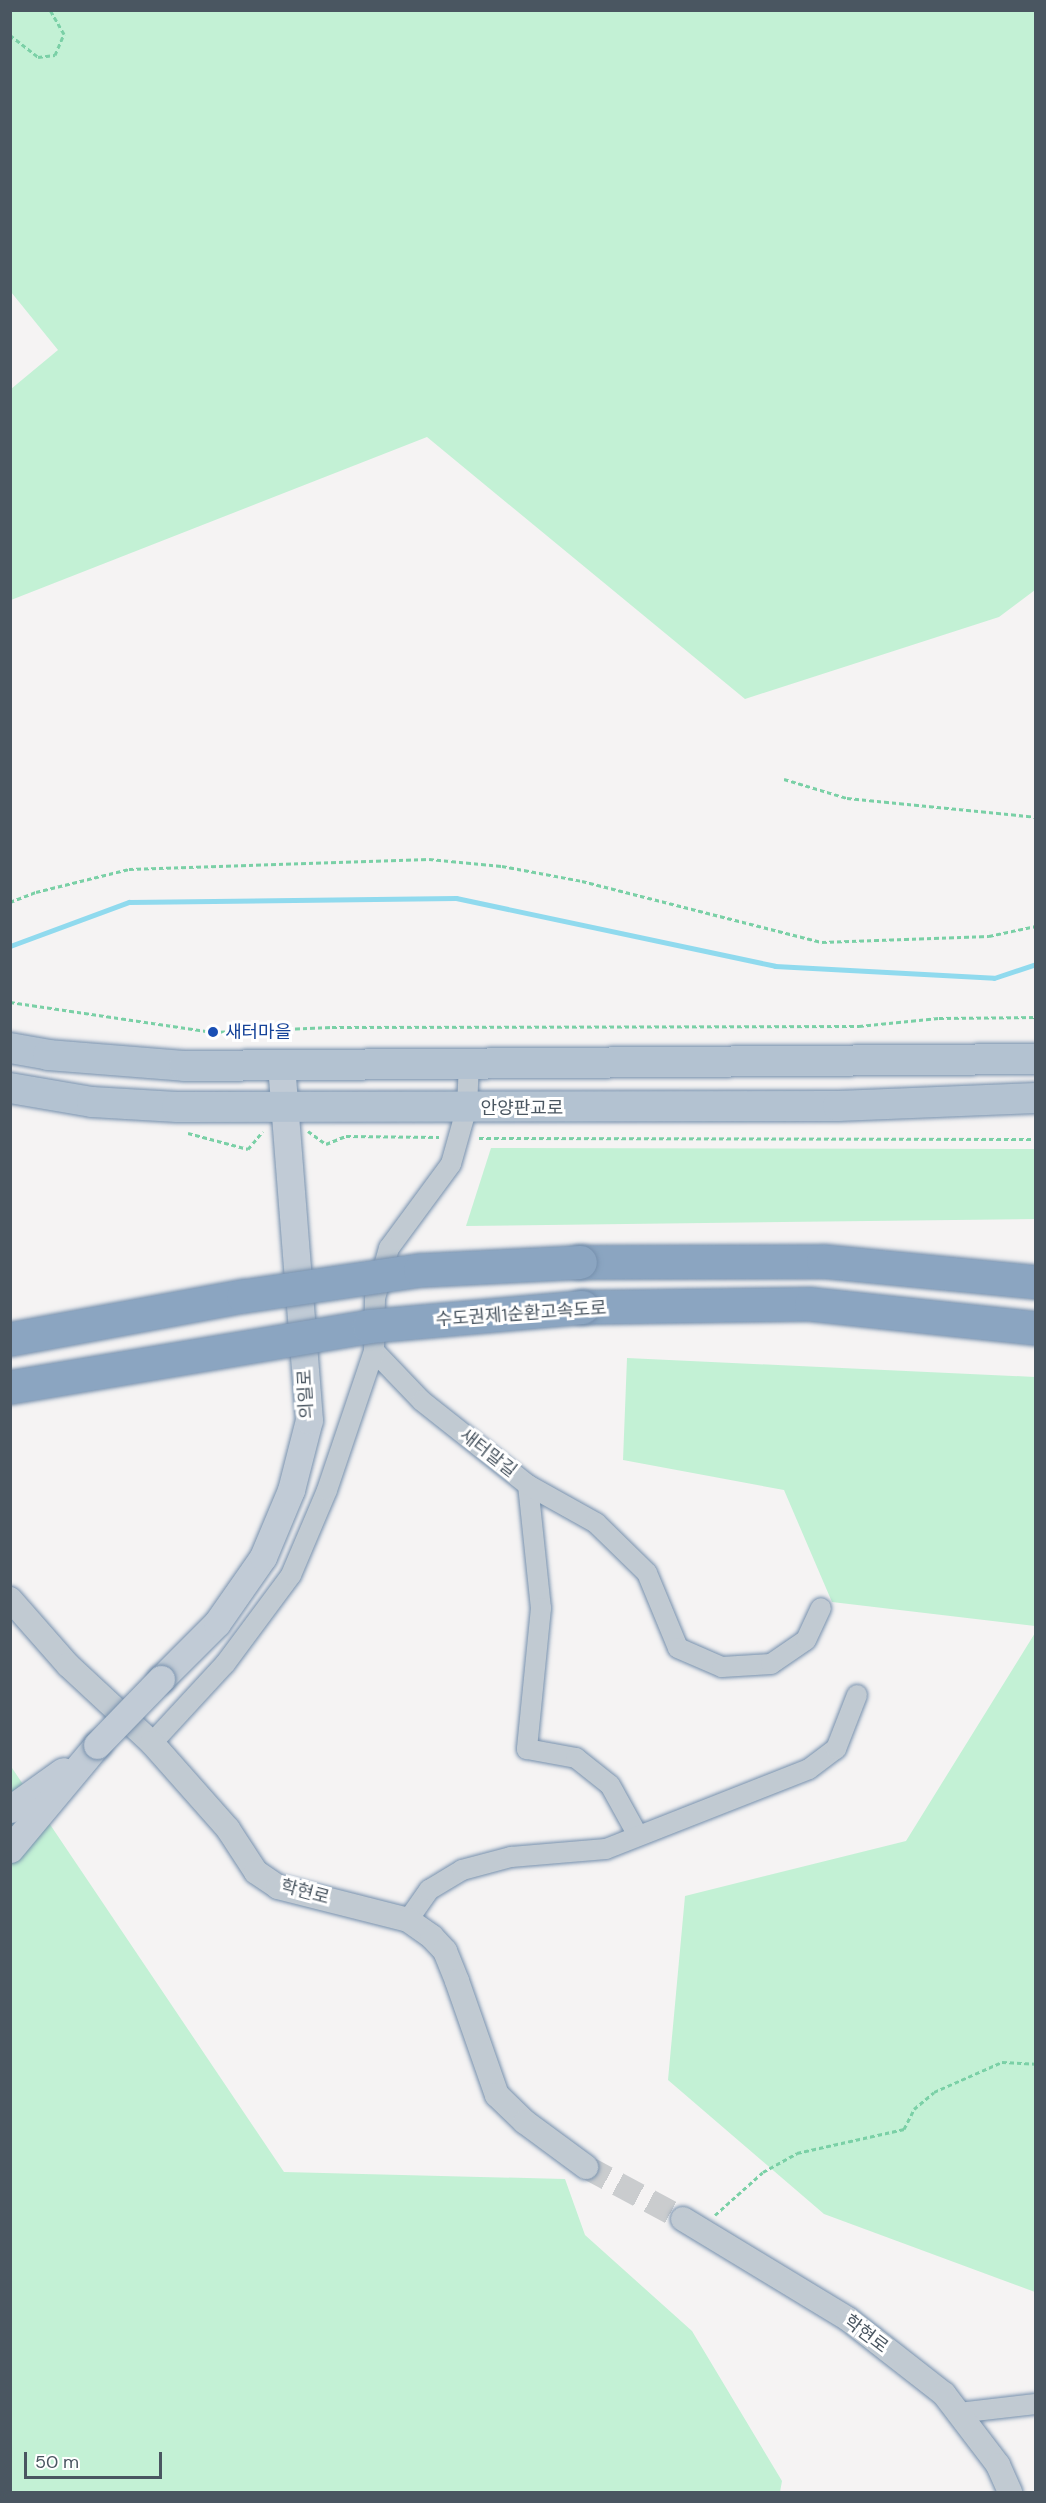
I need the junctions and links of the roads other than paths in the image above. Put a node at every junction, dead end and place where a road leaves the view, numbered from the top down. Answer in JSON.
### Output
{"nodes":[{"id":1,"x":10,"y":1048,"type":"edge"},
{"id":2,"x":1035,"y":1059,"type":"edge"},
{"id":3,"x":469,"y":1063,"type":"junction"},
{"id":4,"x":281,"y":1065,"type":"junction"},
{"id":5,"x":10,"y":1088,"type":"edge"},
{"id":6,"x":1035,"y":1098,"type":"edge"},
{"id":7,"x":467,"y":1107,"type":"junction"},
{"id":8,"x":283,"y":1115,"type":"junction"},
{"id":9,"x":1035,"y":1282,"type":"edge"},
{"id":10,"x":1035,"y":1328,"type":"edge"},
{"id":11,"x":10,"y":1339,"type":"edge"},
{"id":12,"x":374,"y":1351,"type":"junction"},
{"id":13,"x":10,"y":1387,"type":"edge"},
{"id":14,"x":528,"y":1485,"type":"junction"},
{"id":15,"x":10,"y":1599,"type":"edge"},
{"id":16,"x":821,"y":1608,"type":"dead end"},
{"id":17,"x":857,"y":1695,"type":"dead end"},
{"id":18,"x":152,"y":1743,"type":"junction"},
{"id":19,"x":97,"y":1745,"type":"junction"},
{"id":20,"x":10,"y":1809,"type":"edge"},
{"id":21,"x":637,"y":1834,"type":"junction"},
{"id":22,"x":10,"y":1849,"type":"edge"},
{"id":23,"x":408,"y":1920,"type":"junction"},
{"id":24,"x":586,"y":2167,"type":"tunnel mouth"},
{"id":25,"x":692,"y":2225,"type":"tunnel mouth"},
{"id":26,"x":1035,"y":2404,"type":"edge"},
{"id":27,"x":958,"y":2413,"type":"junction"},
{"id":28,"x":1010,"y":2493,"type":"edge"}],
"edges":[{"from":1,"to":4,"type":"main road"},
{"from":2,"to":3,"type":"main road"},
{"from":3,"to":4,"type":"main road"},
{"from":3,"to":7,"type":"street"},
{"from":4,"to":8,"type":"main road","name":"의일로"},
{"from":5,"to":8,"type":"main road","name":"안양판교로"},
{"from":6,"to":7,"type":"main road","name":"안양판교로"},
{"from":7,"to":8,"type":"main road","name":"안양판교로"},
{"from":7,"to":12,"type":"street"},
{"from":8,"to":19,"type":"main road","name":"의일로","bridge":true},
{"from":9,"to":11,"type":"highway","bridge":true},
{"from":10,"to":13,"type":"highway","name":"수도권제1순환고속도로","bridge":true},
{"from":12,"to":14,"type":"street","name":"새터말길"},
{"from":12,"to":18,"type":"street"},
{"from":14,"to":16,"type":"street"},
{"from":14,"to":21,"type":"street","name":"새터말길"},
{"from":15,"to":18,"type":"street","name":"학현로"},
{"from":17,"to":21,"type":"street"},
{"from":18,"to":23,"type":"street","name":"학현로"},
{"from":19,"to":20,"type":"main road"},
{"from":19,"to":22,"type":"main road"},
{"from":21,"to":23,"type":"street"},
{"from":23,"to":24,"type":"street","name":"학현로"},
{"from":25,"to":27,"type":"street","name":"학현로"},
{"from":26,"to":27,"type":"street"},
{"from":27,"to":28,"type":"street","name":"학현로"}]}
